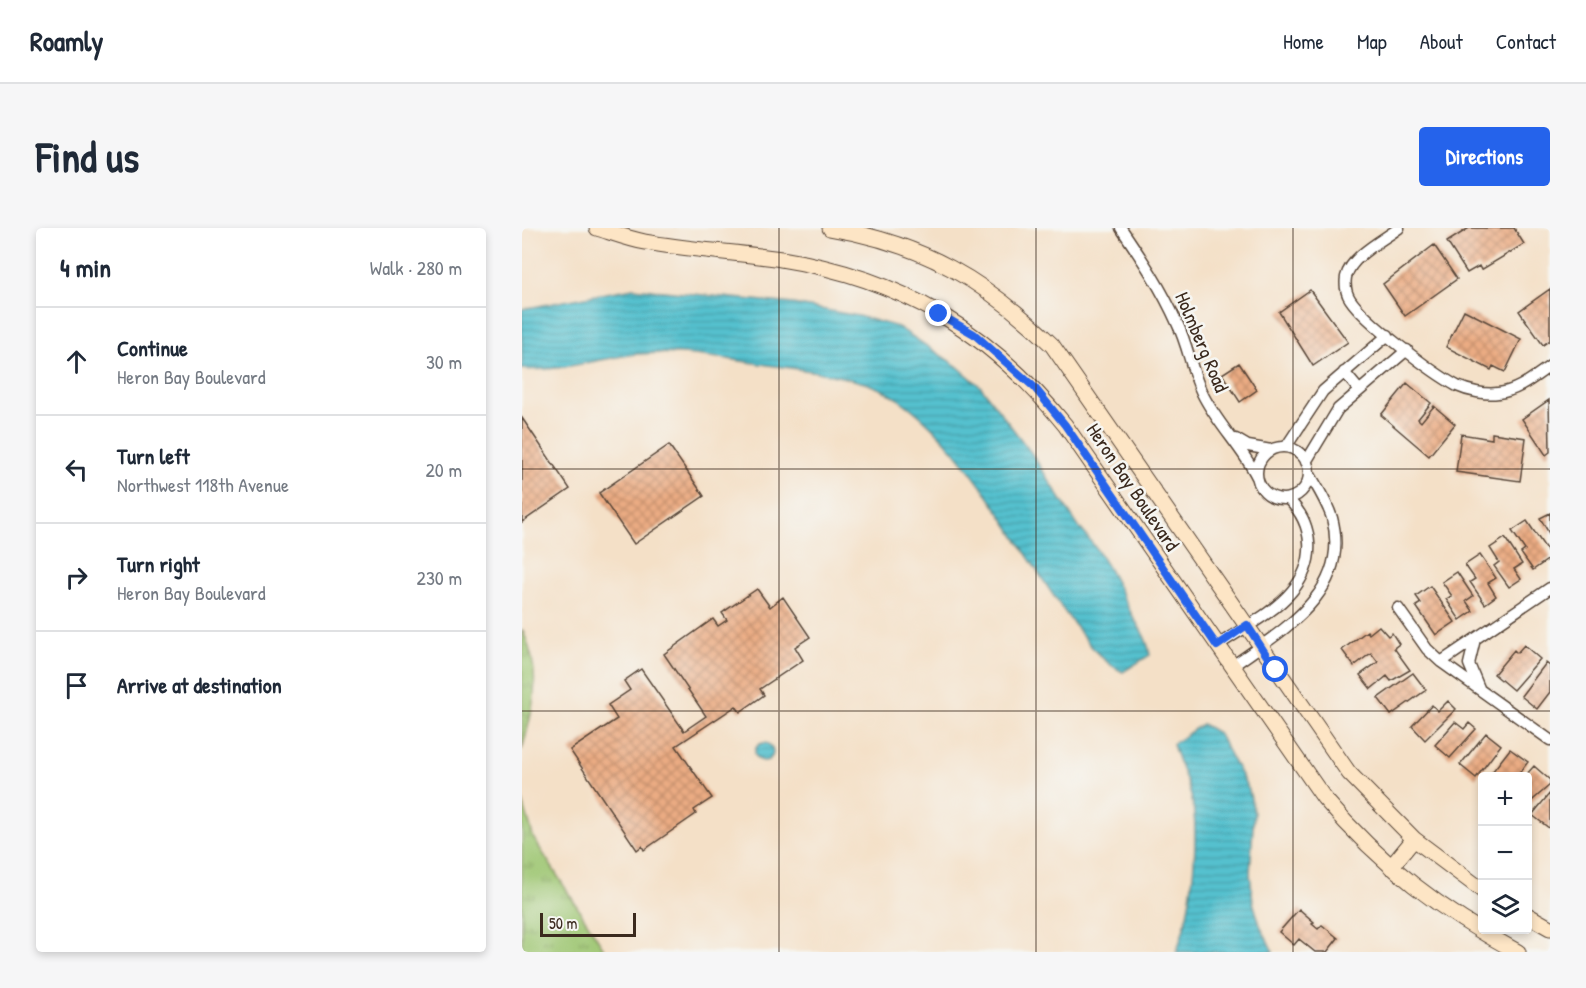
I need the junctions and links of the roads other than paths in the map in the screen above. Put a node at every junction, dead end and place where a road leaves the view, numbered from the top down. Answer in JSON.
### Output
{"nodes":[{"id":1,"x":597,"y":228,"type":"edge"},
{"id":2,"x":830,"y":228,"type":"edge"},
{"id":3,"x":1121,"y":228,"type":"edge"},
{"id":4,"x":1399,"y":228,"type":"edge"},
{"id":5,"x":1388,"y":335,"type":"junction"},
{"id":6,"x":1407,"y":350,"type":"junction"},
{"id":7,"x":1550,"y":366,"type":"edge"},
{"id":8,"x":1344,"y":372,"type":"junction"},
{"id":9,"x":1359,"y":390,"type":"junction"},
{"id":10,"x":1234,"y":438,"type":"junction"},
{"id":11,"x":1286,"y":447,"type":"junction"},
{"id":12,"x":1270,"y":450,"type":"junction"},
{"id":13,"x":1306,"y":462,"type":"junction"},
{"id":14,"x":1309,"y":473,"type":"junction"},
{"id":15,"x":1257,"y":477,"type":"junction"},
{"id":16,"x":1288,"y":499,"type":"junction"},
{"id":17,"x":1550,"y":588,"type":"edge"},
{"id":18,"x":1398,"y":608,"type":"dead end"},
{"id":19,"x":1247,"y":625,"type":"junction"},
{"id":20,"x":1475,"y":639,"type":"junction"},
{"id":21,"x":1262,"y":645,"type":"junction"},
{"id":22,"x":1217,"y":646,"type":"junction"},
{"id":23,"x":1441,"y":662,"type":"junction"},
{"id":24,"x":1231,"y":667,"type":"junction"},
{"id":25,"x":1480,"y":691,"type":"junction"},
{"id":26,"x":1550,"y":740,"type":"edge"},
{"id":27,"x":1414,"y":839,"type":"junction"},
{"id":28,"x":1391,"y":867,"type":"junction"},
{"id":29,"x":1478,"y":887,"type":"edge"},
{"id":30,"x":1532,"y":918,"type":"edge"},
{"id":31,"x":1550,"y":928,"type":"edge"},
{"id":32,"x":1518,"y":952,"type":"edge"}],
"edges":[{"from":1,"to":22,"type":"street","name":"Heron Bay Boulevard"},
{"from":2,"to":19,"type":"street","name":"Heron Bay Boulevard"},
{"from":3,"to":10,"type":"street","name":"Holmberg Road"},
{"from":4,"to":5,"type":"street"},
{"from":5,"to":6,"type":"street"},
{"from":5,"to":8,"type":"street"},
{"from":6,"to":7,"type":"street"},
{"from":6,"to":9,"type":"street"},
{"from":8,"to":9,"type":"street"},
{"from":8,"to":11,"type":"street"},
{"from":9,"to":13,"type":"street"},
{"from":10,"to":12,"type":"street","name":"Holmberg Road"},
{"from":10,"to":15,"type":"street","name":"Holmberg Road"},
{"from":11,"to":12,"type":"street"},
{"from":11,"to":13,"type":"street"},
{"from":12,"to":15,"type":"street"},
{"from":13,"to":14,"type":"street"},
{"from":14,"to":16,"type":"street"},
{"from":14,"to":21,"type":"street"},
{"from":15,"to":16,"type":"street"},
{"from":16,"to":19,"type":"street"},
{"from":17,"to":20,"type":"street"},
{"from":18,"to":23,"type":"street"},
{"from":19,"to":21,"type":"street","name":"Heron Bay Boulevard"},
{"from":19,"to":22,"type":"street"},
{"from":20,"to":23,"type":"street"},
{"from":20,"to":25,"type":"street"},
{"from":21,"to":24,"type":"street"},
{"from":21,"to":27,"type":"street","name":"Heron Bay Boulevard"},
{"from":22,"to":24,"type":"street","name":"Heron Bay Boulevard"},
{"from":23,"to":25,"type":"street"},
{"from":24,"to":28,"type":"street","name":"Heron Bay Boulevard"},
{"from":25,"to":26,"type":"street"},
{"from":27,"to":28,"type":"street"},
{"from":27,"to":29,"type":"street","name":"Heron Bay Boulevard"},
{"from":28,"to":32,"type":"street","name":"Heron Bay Boulevard"},
{"from":30,"to":31,"type":"street"}]}
